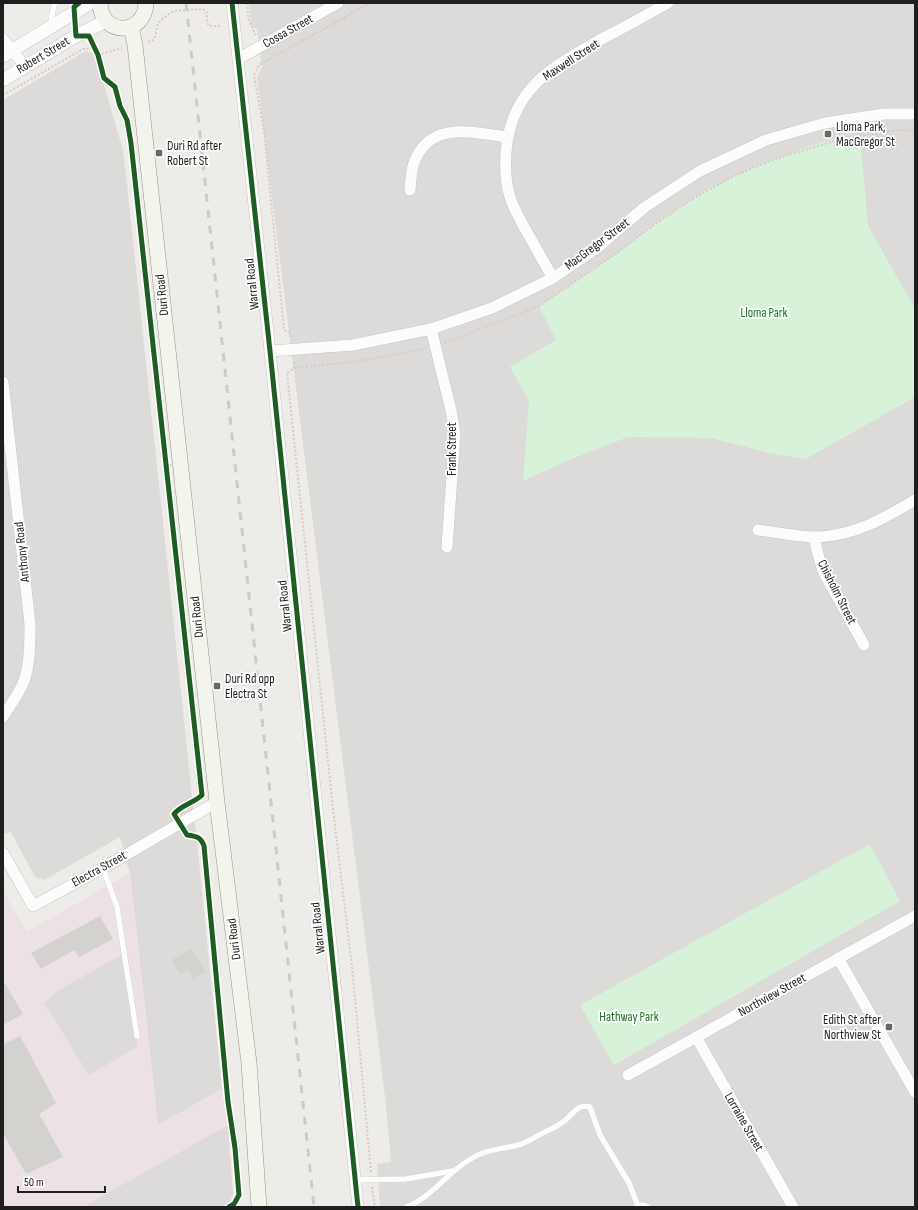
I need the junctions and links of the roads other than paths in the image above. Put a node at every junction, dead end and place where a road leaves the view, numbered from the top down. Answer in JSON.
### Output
{"nodes":[{"id":1,"x":56,"y":3,"type":"edge"},
{"id":2,"x":90,"y":3,"type":"edge"},
{"id":3,"x":100,"y":3,"type":"edge"},
{"id":4,"x":146,"y":3,"type":"edge"},
{"id":5,"x":232,"y":3,"type":"edge"},
{"id":6,"x":338,"y":3,"type":"edge"},
{"id":7,"x":668,"y":3,"type":"edge"},
{"id":8,"x":106,"y":21,"type":"junction"},
{"id":9,"x":131,"y":27,"type":"junction"},
{"id":10,"x":50,"y":28,"type":"junction"},
{"id":11,"x":3,"y":39,"type":"edge"},
{"id":12,"x":8,"y":54,"type":"edge"},
{"id":13,"x":238,"y":58,"type":"junction"},
{"id":14,"x":25,"y":66,"type":"junction"},
{"id":15,"x":3,"y":80,"type":"edge"},
{"id":16,"x":915,"y":114,"type":"edge"},
{"id":17,"x":507,"y":137,"type":"junction"},
{"id":18,"x":410,"y":190,"type":"dead end"},
{"id":19,"x":553,"y":278,"type":"junction"},
{"id":20,"x":430,"y":329,"type":"junction"},
{"id":21,"x":270,"y":352,"type":"junction"},
{"id":22,"x":3,"y":382,"type":"edge"},
{"id":23,"x":915,"y":500,"type":"edge"},
{"id":24,"x":758,"y":530,"type":"dead end"},
{"id":25,"x":814,"y":537,"type":"junction"},
{"id":26,"x":448,"y":548,"type":"dead end"},
{"id":27,"x":864,"y":645,"type":"dead end"},
{"id":28,"x":3,"y":717,"type":"edge"},
{"id":29,"x":217,"y":802,"type":"junction"},
{"id":30,"x":3,"y":853,"type":"edge"},
{"id":31,"x":102,"y":868,"type":"junction"},
{"id":32,"x":915,"y":916,"type":"edge"},
{"id":33,"x":838,"y":958,"type":"junction"},
{"id":34,"x":138,"y":1036,"type":"dead end"},
{"id":35,"x":696,"y":1038,"type":"junction"},
{"id":36,"x":628,"y":1075,"type":"dead end"},
{"id":37,"x":915,"y":1092,"type":"edge"},
{"id":38,"x":452,"y":1171,"type":"junction"},
{"id":39,"x":355,"y":1180,"type":"junction"},
{"id":40,"x":637,"y":1206,"type":"edge"},
{"id":41,"x":260,"y":1207,"type":"edge"},
{"id":42,"x":358,"y":1207,"type":"edge"},
{"id":43,"x":406,"y":1207,"type":"edge"},
{"id":44,"x":648,"y":1207,"type":"edge"},
{"id":45,"x":793,"y":1207,"type":"edge"}],
"edges":[{"from":1,"to":10,"type":"lane"},
{"from":2,"to":10,"type":"street","name":"Robert Street"},
{"from":3,"to":8,"type":"main road"},
{"from":4,"to":9,"type":"main road"},
{"from":5,"to":13,"type":"street","name":"Warral Road"},
{"from":6,"to":13,"type":"street","name":"Cossa Street"},
{"from":7,"to":17,"type":"street","name":"Maxwell Street"},
{"from":8,"to":9,"type":"main road"},
{"from":8,"to":14,"type":"street","name":"Robert Street"},
{"from":9,"to":29,"type":"main road","name":"Duri Road"},
{"from":10,"to":12,"type":"street","name":"Robert Street"},
{"from":11,"to":12,"type":"street"},
{"from":12,"to":14,"type":"street"},
{"from":13,"to":21,"type":"street","name":"Warral Road"},
{"from":14,"to":15,"type":"street","name":"Robert Street"},
{"from":16,"to":19,"type":"street","name":"MacGregor Street"},
{"from":17,"to":18,"type":"street"},
{"from":17,"to":19,"type":"street","name":"Maxwell Street"},
{"from":19,"to":20,"type":"street","name":"MacGregor Street"},
{"from":20,"to":21,"type":"street","name":"MacGregor Street"},
{"from":20,"to":26,"type":"street","name":"Frank Street"},
{"from":21,"to":39,"type":"street","name":"Warral Road"},
{"from":22,"to":28,"type":"street","name":"Anthony Road"},
{"from":23,"to":25,"type":"street"},
{"from":24,"to":25,"type":"street"},
{"from":25,"to":27,"type":"street","name":"Chisholm Street"},
{"from":29,"to":31,"type":"street","name":"Electra Street"},
{"from":29,"to":41,"type":"main road","name":"Duri Road"},
{"from":30,"to":31,"type":"street","name":"Electra Street"},
{"from":31,"to":34,"type":"lane"},
{"from":32,"to":33,"type":"street","name":"Northview Street"},
{"from":33,"to":35,"type":"street","name":"Northview Street"},
{"from":33,"to":37,"type":"street"},
{"from":35,"to":36,"type":"street","name":"Northview Street"},
{"from":35,"to":45,"type":"street","name":"Lorraine Street"},
{"from":38,"to":39,"type":"lane"},
{"from":38,"to":40,"type":"lane"},
{"from":38,"to":43,"type":"lane"},
{"from":39,"to":42,"type":"street","name":"Warral Road"},
{"from":40,"to":44,"type":"lane"}]}
